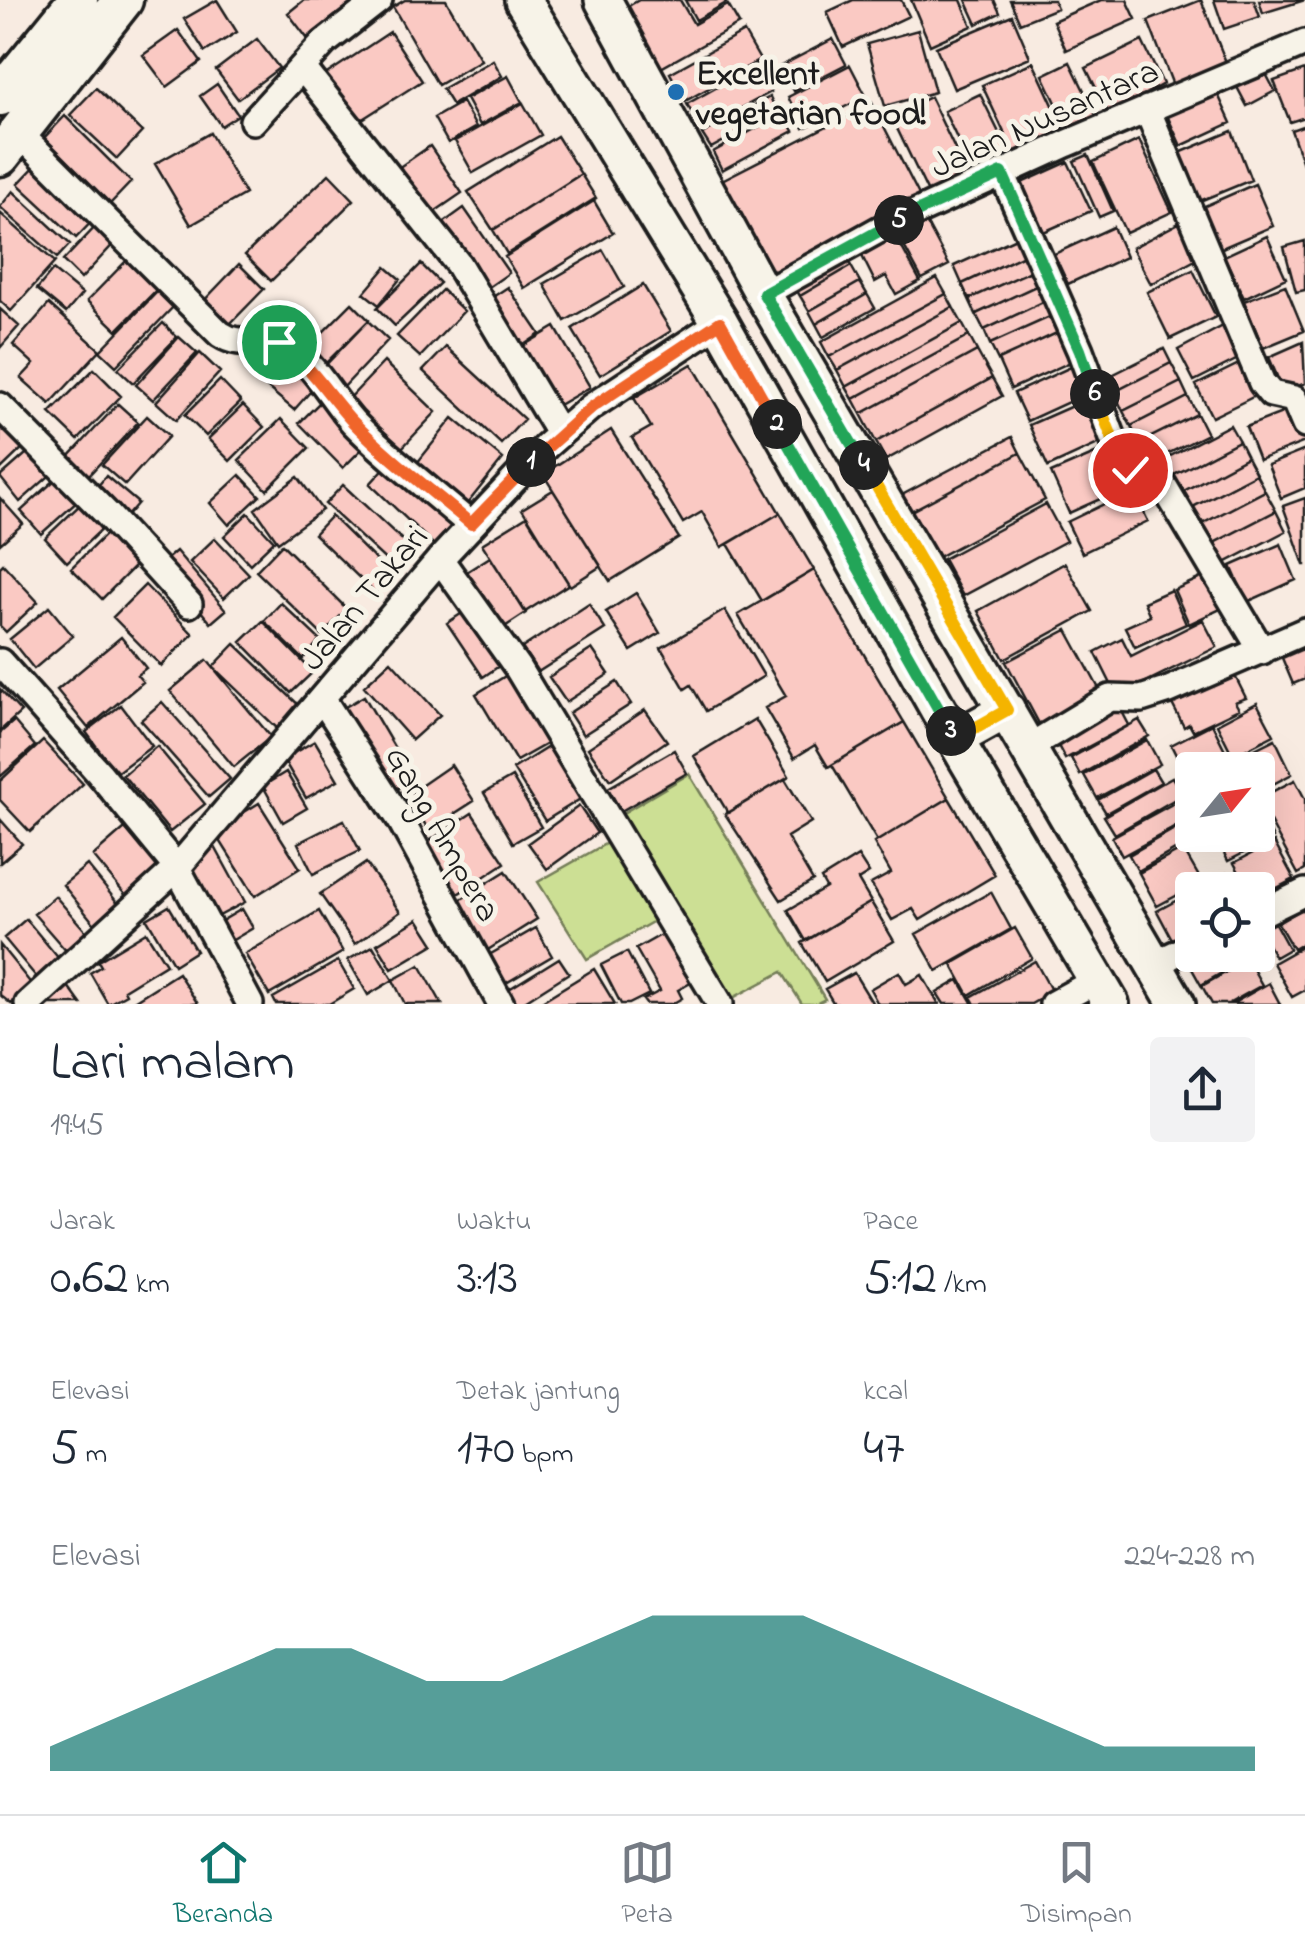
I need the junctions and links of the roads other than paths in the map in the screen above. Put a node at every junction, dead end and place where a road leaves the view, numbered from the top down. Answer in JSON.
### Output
{"nodes":[{"id":1,"x":78,"y":0,"type":"edge"},
{"id":2,"x":123,"y":0,"type":"edge"},
{"id":3,"x":379,"y":0,"type":"edge"},
{"id":4,"x":523,"y":0,"type":"edge"},
{"id":5,"x":603,"y":0,"type":"edge"},
{"id":6,"x":1305,"y":43,"type":"edge"},
{"id":7,"x":302,"y":67,"type":"junction"},
{"id":8,"x":0,"y":96,"type":"edge"},
{"id":9,"x":1147,"y":110,"type":"junction"},
{"id":10,"x":253,"y":122,"type":"dead end"},
{"id":11,"x":9,"y":144,"type":"edge"},
{"id":12,"x":1002,"y":173,"type":"junction"},
{"id":13,"x":764,"y":294,"type":"junction"},
{"id":14,"x":720,"y":322,"type":"junction"},
{"id":15,"x":0,"y":406,"type":"edge"},
{"id":16,"x":1305,"y":425,"type":"edge"},
{"id":17,"x":559,"y":433,"type":"junction"},
{"id":18,"x":471,"y":524,"type":"junction"},
{"id":19,"x":440,"y":559,"type":"junction"},
{"id":20,"x":189,"y":604,"type":"dead end"},
{"id":21,"x":1305,"y":631,"type":"edge"},
{"id":22,"x":1262,"y":650,"type":"junction"},
{"id":23,"x":0,"y":662,"type":"edge"},
{"id":24,"x":323,"y":700,"type":"junction"},
{"id":25,"x":1007,"y":710,"type":"junction"},
{"id":26,"x":955,"y":739,"type":"junction"},
{"id":27,"x":1029,"y":747,"type":"junction"},
{"id":28,"x":177,"y":868,"type":"junction"},
{"id":29,"x":1305,"y":892,"type":"edge"},
{"id":30,"x":1275,"y":907,"type":"edge"},
{"id":31,"x":1175,"y":954,"type":"edge"},
{"id":32,"x":1154,"y":964,"type":"junction"},
{"id":33,"x":1104,"y":992,"type":"edge"},
{"id":34,"x":28,"y":1004,"type":"edge"},
{"id":35,"x":250,"y":1004,"type":"edge"},
{"id":36,"x":501,"y":1004,"type":"edge"},
{"id":37,"x":720,"y":1004,"type":"edge"},
{"id":38,"x":1053,"y":1004,"type":"edge"},
{"id":39,"x":1177,"y":1004,"type":"edge"}],
"edges":[{"from":1,"to":8,"type":"main road"},
{"from":2,"to":11,"type":"main road"},
{"from":3,"to":7,"type":"street"},
{"from":4,"to":14,"type":"street"},
{"from":5,"to":13,"type":"street"},
{"from":6,"to":9,"type":"street","name":"Jalan Nusantara"},
{"from":7,"to":10,"type":"street"},
{"from":7,"to":17,"type":"street"},
{"from":9,"to":12,"type":"street","name":"Jalan Nusantara"},
{"from":9,"to":16,"type":"street"},
{"from":11,"to":18,"type":"street"},
{"from":12,"to":13,"type":"street","name":"Jalan Nusantara"},
{"from":12,"to":22,"type":"street"},
{"from":13,"to":25,"type":"street"},
{"from":14,"to":17,"type":"street","name":"Jalan Takari"},
{"from":14,"to":26,"type":"street"},
{"from":15,"to":20,"type":"street"},
{"from":17,"to":18,"type":"street","name":"Jalan Takari"},
{"from":18,"to":19,"type":"street","name":"Jalan Takari"},
{"from":19,"to":24,"type":"street","name":"Jalan Takari"},
{"from":19,"to":37,"type":"street"},
{"from":21,"to":22,"type":"street"},
{"from":22,"to":27,"type":"street"},
{"from":23,"to":28,"type":"street"},
{"from":24,"to":28,"type":"street","name":"Jalan Takari"},
{"from":24,"to":36,"type":"street","name":"Gang Ampera"},
{"from":25,"to":26,"type":"street"},
{"from":25,"to":27,"type":"street"},
{"from":26,"to":33,"type":"street"},
{"from":27,"to":32,"type":"street"},
{"from":28,"to":34,"type":"street","name":"Jalan Takari"},
{"from":28,"to":35,"type":"street"},
{"from":29,"to":30,"type":"street"},
{"from":31,"to":32,"type":"street"},
{"from":32,"to":39,"type":"street"},
{"from":33,"to":38,"type":"street"}]}
